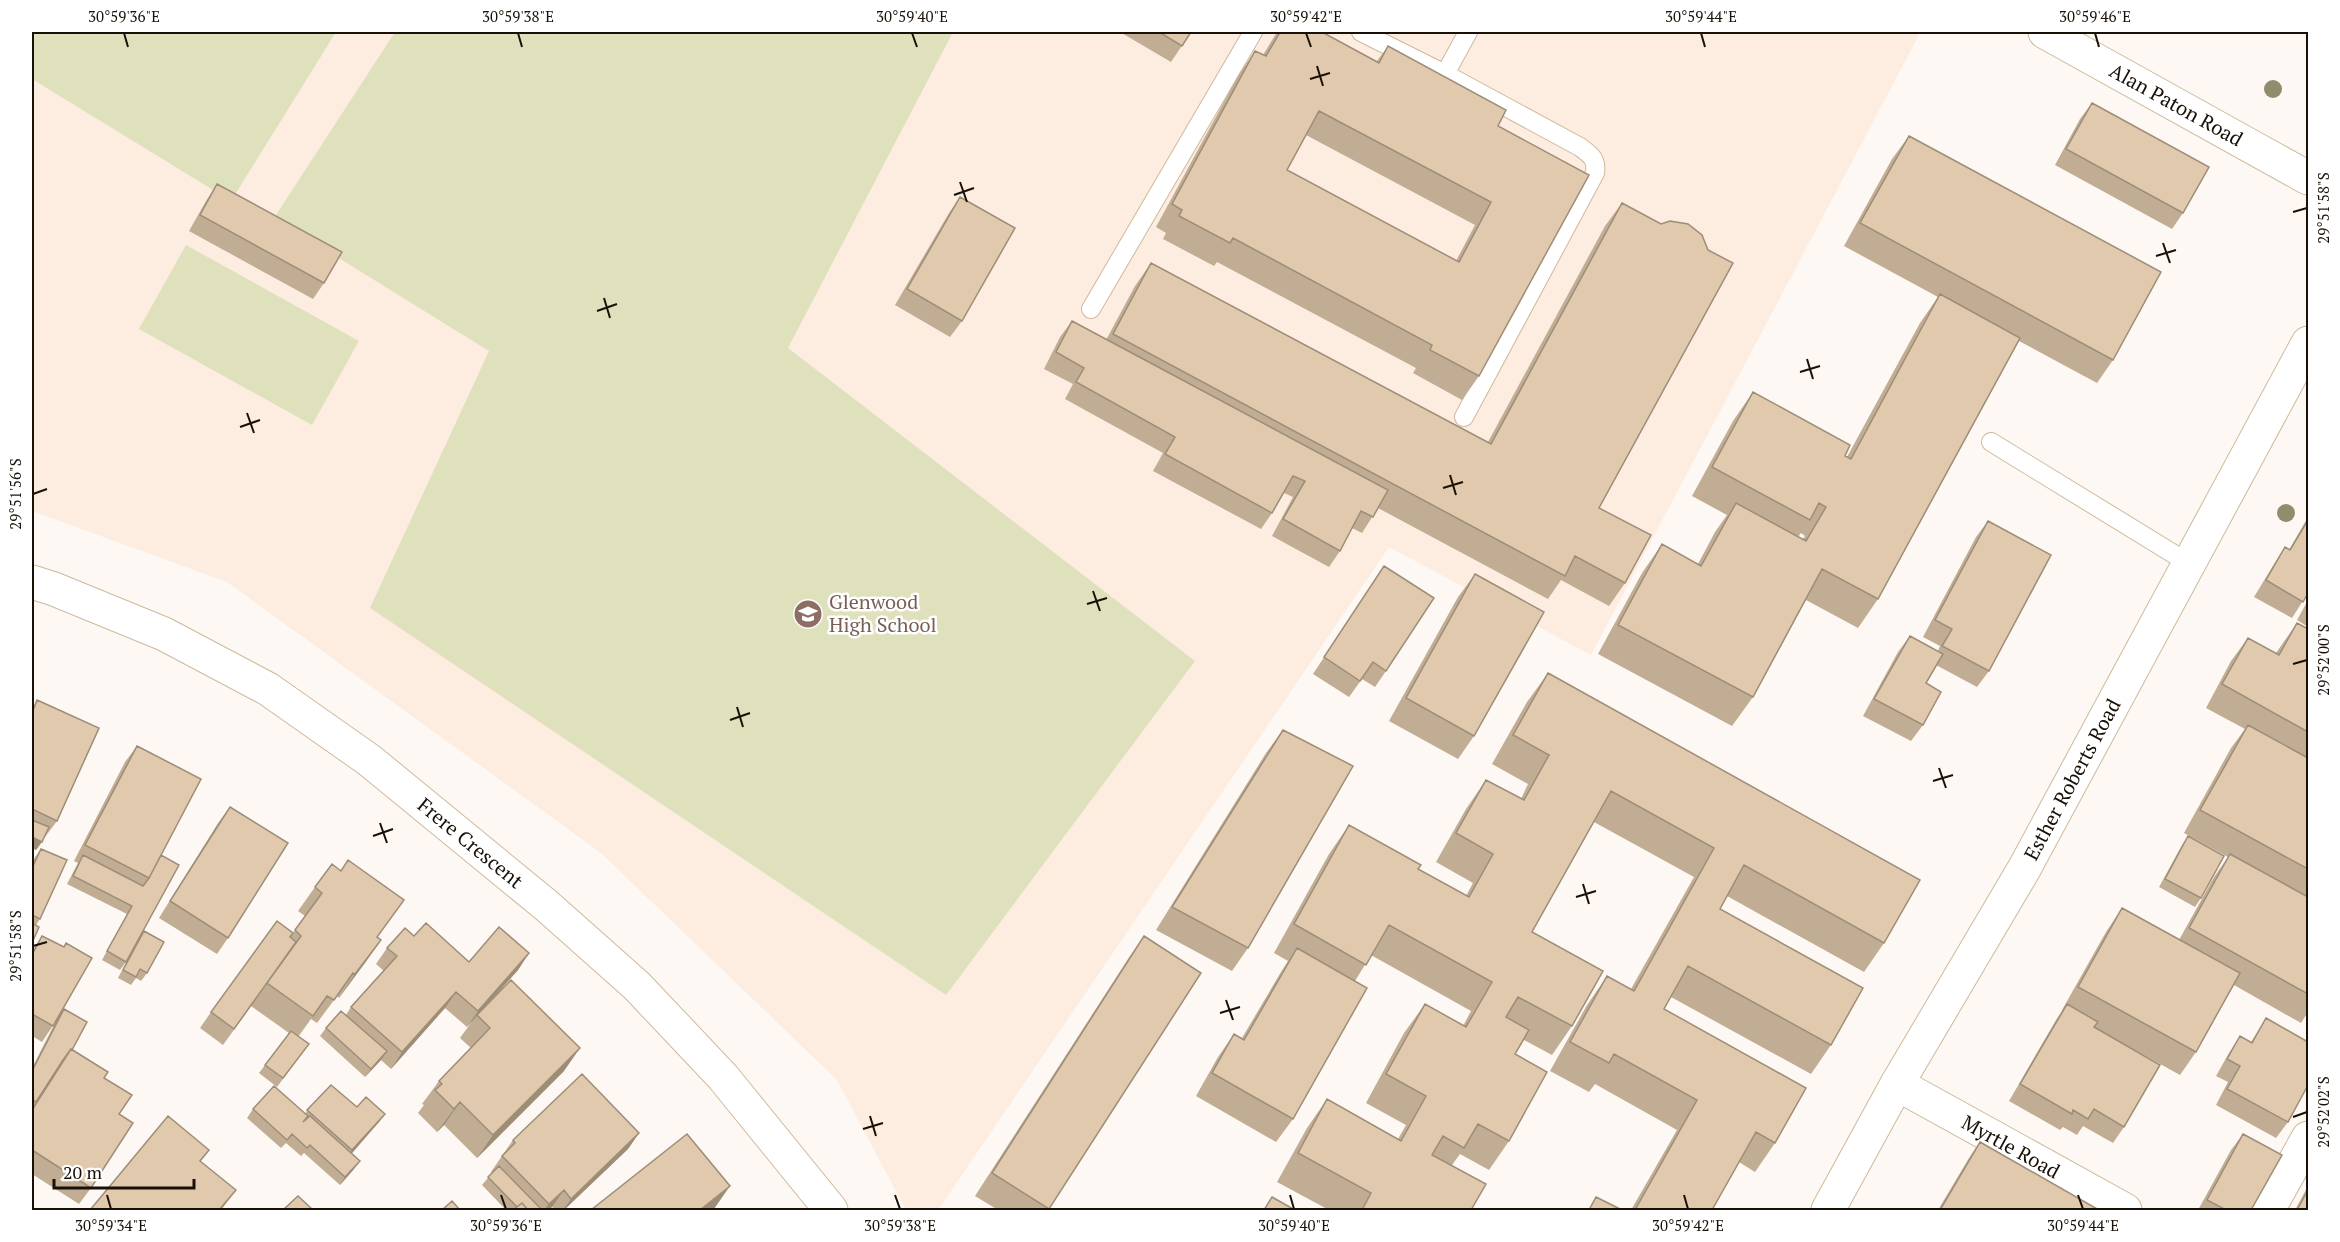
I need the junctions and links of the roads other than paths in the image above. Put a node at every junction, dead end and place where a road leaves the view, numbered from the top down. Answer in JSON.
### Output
{"nodes":[{"id":1,"x":1252,"y":32,"type":"edge"},
{"id":2,"x":1361,"y":32,"type":"edge"},
{"id":3,"x":1468,"y":32,"type":"edge"},
{"id":4,"x":2044,"y":32,"type":"edge"},
{"id":5,"x":1445,"y":74,"type":"junction"},
{"id":6,"x":2308,"y":178,"type":"edge"},
{"id":7,"x":1091,"y":309,"type":"dead end"},
{"id":8,"x":2308,"y":343,"type":"edge"},
{"id":9,"x":1464,"y":417,"type":"dead end"},
{"id":10,"x":1991,"y":442,"type":"dead end"},
{"id":11,"x":2190,"y":564,"type":"junction"},
{"id":12,"x":32,"y":582,"type":"edge"},
{"id":13,"x":1897,"y":1084,"type":"junction"},
{"id":14,"x":2308,"y":1138,"type":"edge"},
{"id":15,"x":831,"y":1210,"type":"edge"},
{"id":16,"x":1828,"y":1210,"type":"edge"},
{"id":17,"x":2125,"y":1210,"type":"edge"},
{"id":18,"x":2268,"y":1210,"type":"edge"}],
"edges":[{"from":1,"to":7,"type":"lane"},
{"from":2,"to":5,"type":"lane"},
{"from":3,"to":5,"type":"lane"},
{"from":4,"to":6,"type":"street","name":"Alan Paton Road"},
{"from":5,"to":9,"type":"lane"},
{"from":8,"to":11,"type":"street","name":"Esther Roberts Road"},
{"from":10,"to":11,"type":"lane"},
{"from":11,"to":13,"type":"street","name":"Esther Roberts Road"},
{"from":12,"to":15,"type":"street","name":"Frere Crescent"},
{"from":13,"to":16,"type":"street","name":"Esther Roberts Road"},
{"from":13,"to":17,"type":"street","name":"Myrtle Road"},
{"from":14,"to":18,"type":"street"}]}
